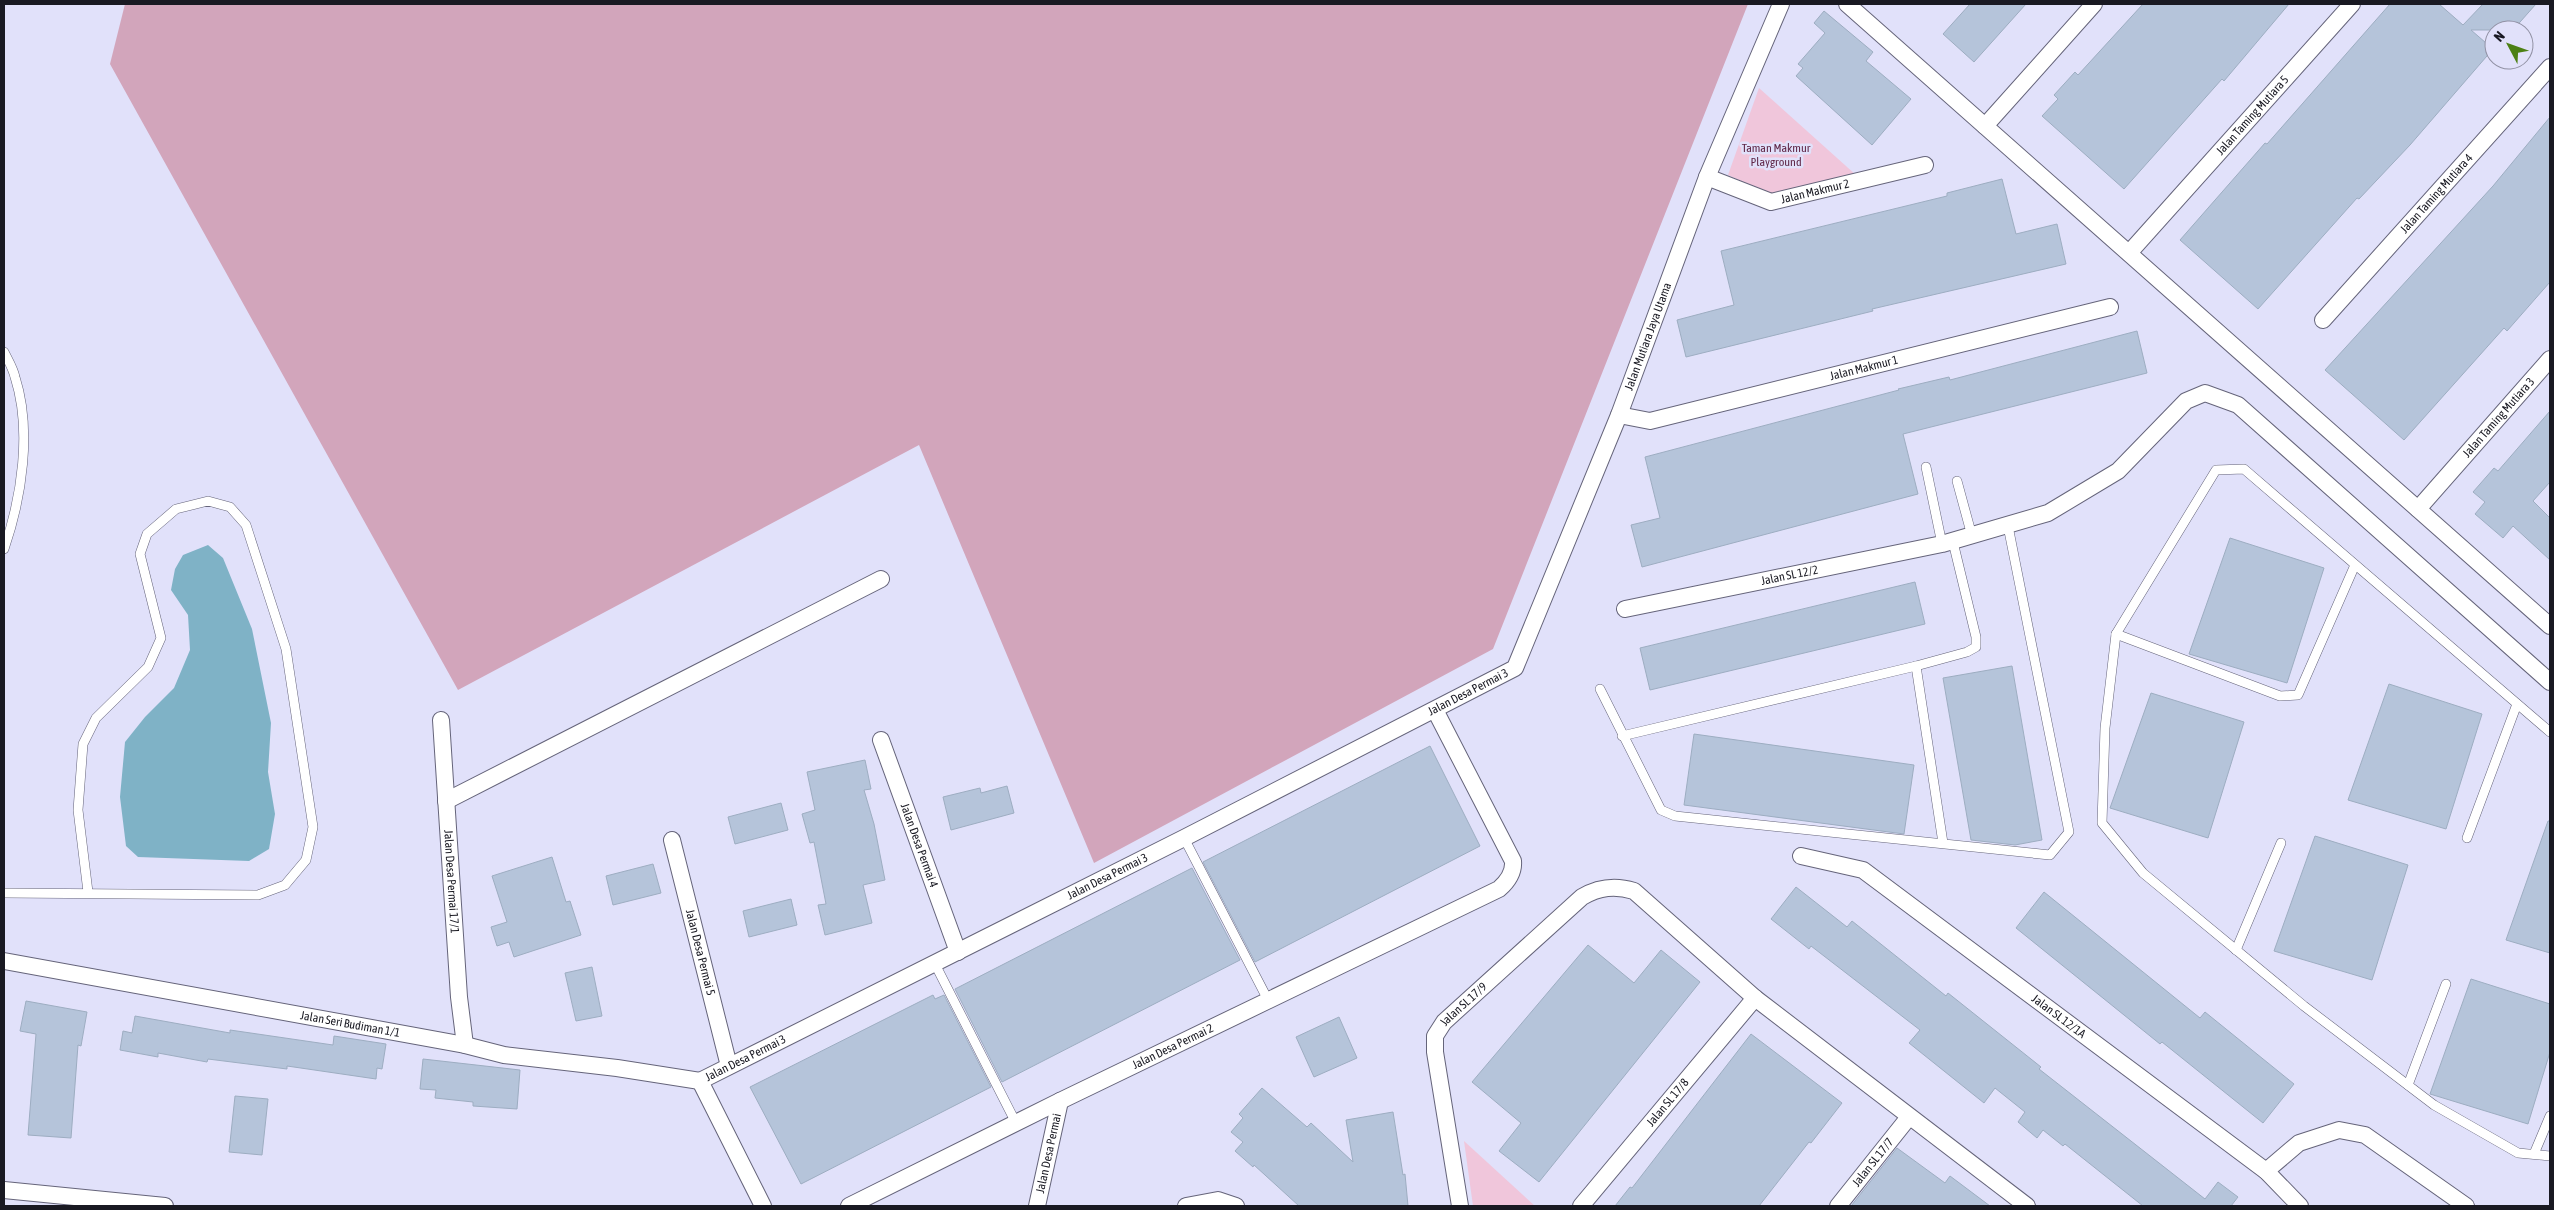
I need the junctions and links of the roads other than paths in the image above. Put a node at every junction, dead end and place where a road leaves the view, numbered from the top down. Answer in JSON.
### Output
{"nodes":[{"id":1,"x":1781,"y":4,"type":"edge"},
{"id":2,"x":1847,"y":4,"type":"edge"},
{"id":3,"x":2094,"y":4,"type":"edge"},
{"id":4,"x":2352,"y":4,"type":"edge"},
{"id":5,"x":2550,"y":67,"type":"edge"},
{"id":6,"x":1985,"y":126,"type":"junction"},
{"id":7,"x":1925,"y":165,"type":"dead end"},
{"id":8,"x":1707,"y":177,"type":"junction"},
{"id":9,"x":2129,"y":253,"type":"junction"},
{"id":10,"x":2110,"y":307,"type":"dead end"},
{"id":11,"x":2323,"y":320,"type":"dead end"},
{"id":12,"x":4,"y":352,"type":"edge"},
{"id":13,"x":2550,"y":359,"type":"edge"},
{"id":14,"x":1619,"y":415,"type":"junction"},
{"id":15,"x":1926,"y":467,"type":"dead end"},
{"id":16,"x":1957,"y":481,"type":"dead end"},
{"id":17,"x":2418,"y":509,"type":"junction"},
{"id":18,"x":2008,"y":526,"type":"junction"},
{"id":19,"x":1972,"y":536,"type":"junction"},
{"id":20,"x":1948,"y":543,"type":"junction"},
{"id":21,"x":4,"y":549,"type":"edge"},
{"id":22,"x":2355,"y":565,"type":"junction"},
{"id":23,"x":881,"y":579,"type":"dead end"},
{"id":24,"x":1625,"y":609,"type":"dead end"},
{"id":25,"x":2550,"y":626,"type":"edge"},
{"id":26,"x":2116,"y":634,"type":"junction"},
{"id":27,"x":1916,"y":666,"type":"junction"},
{"id":28,"x":1515,"y":668,"type":"joint"},
{"id":29,"x":2550,"y":682,"type":"edge"},
{"id":30,"x":1600,"y":689,"type":"dead end"},
{"id":31,"x":2517,"y":704,"type":"junction"},
{"id":32,"x":1435,"y":710,"type":"junction"},
{"id":33,"x":441,"y":720,"type":"dead end"},
{"id":34,"x":2550,"y":732,"type":"edge"},
{"id":35,"x":1622,"y":736,"type":"junction"},
{"id":36,"x":880,"y":740,"type":"dead end"},
{"id":37,"x":446,"y":801,"type":"junction"},
{"id":38,"x":1184,"y":838,"type":"junction"},
{"id":39,"x":2466,"y":838,"type":"dead end"},
{"id":40,"x":672,"y":840,"type":"dead end"},
{"id":41,"x":1943,"y":843,"type":"junction"},
{"id":42,"x":2281,"y":843,"type":"dead end"},
{"id":43,"x":1801,"y":856,"type":"dead end"},
{"id":44,"x":88,"y":892,"type":"junction"},
{"id":45,"x":4,"y":893,"type":"edge"},
{"id":46,"x":2236,"y":950,"type":"junction"},
{"id":47,"x":958,"y":952,"type":"junction"},
{"id":48,"x":4,"y":962,"type":"edge"},
{"id":49,"x":935,"y":964,"type":"junction"},
{"id":50,"x":2446,"y":984,"type":"dead end"},
{"id":51,"x":1755,"y":998,"type":"junction"},
{"id":52,"x":1268,"y":1000,"type":"junction"},
{"id":53,"x":465,"y":1045,"type":"junction"},
{"id":54,"x":729,"y":1066,"type":"junction"},
{"id":55,"x":700,"y":1081,"type":"junction"},
{"id":56,"x":2408,"y":1085,"type":"junction"},
{"id":57,"x":1060,"y":1101,"type":"junction"},
{"id":58,"x":2550,"y":1116,"type":"edge"},
{"id":59,"x":1908,"y":1118,"type":"junction"},
{"id":60,"x":1016,"y":1123,"type":"junction"},
{"id":61,"x":2534,"y":1154,"type":"junction"},
{"id":62,"x":2550,"y":1156,"type":"edge"},
{"id":63,"x":2266,"y":1171,"type":"junction"},
{"id":64,"x":4,"y":1190,"type":"edge"},
{"id":65,"x":164,"y":1206,"type":"edge"},
{"id":66,"x":763,"y":1206,"type":"edge"},
{"id":67,"x":849,"y":1206,"type":"edge"},
{"id":68,"x":1037,"y":1206,"type":"edge"},
{"id":69,"x":1186,"y":1206,"type":"edge"},
{"id":70,"x":1236,"y":1206,"type":"edge"},
{"id":71,"x":1460,"y":1206,"type":"edge"},
{"id":72,"x":1581,"y":1206,"type":"edge"},
{"id":73,"x":1838,"y":1206,"type":"edge"},
{"id":74,"x":2027,"y":1206,"type":"edge"},
{"id":75,"x":2300,"y":1206,"type":"edge"},
{"id":76,"x":2466,"y":1206,"type":"edge"}],
"edges":[{"from":1,"to":8,"type":"street","name":"Jalan Mutiara Jaya Utama"},
{"from":2,"to":6,"type":"street"},
{"from":3,"to":6,"type":"street"},
{"from":4,"to":9,"type":"street","name":"Jalan Taming Mutiara 5"},
{"from":5,"to":11,"type":"street","name":"Jalan Taming Mutiara 4"},
{"from":6,"to":9,"type":"street"},
{"from":7,"to":8,"type":"street","name":"Jalan Makmur 2"},
{"from":8,"to":14,"type":"street","name":"Jalan Mutiara Jaya Utama"},
{"from":9,"to":17,"type":"street"},
{"from":10,"to":14,"type":"street","name":"Jalan Makmur 1"},
{"from":12,"to":21,"type":"lane"},
{"from":13,"to":17,"type":"street","name":"Jalan Taming Mutiara 3"},
{"from":14,"to":28,"type":"street","name":"Jalan Mutiara Jaya Utama"},
{"from":15,"to":20,"type":"lane"},
{"from":16,"to":19,"type":"lane"},
{"from":17,"to":25,"type":"street"},
{"from":18,"to":19,"type":"street","name":"Jalan SL 12/2"},
{"from":18,"to":29,"type":"street","name":"Jalan SL 12/2"},
{"from":18,"to":41,"type":"lane"},
{"from":19,"to":20,"type":"street","name":"Jalan SL 12/2"},
{"from":20,"to":24,"type":"street","name":"Jalan SL 12/2"},
{"from":20,"to":27,"type":"lane"},
{"from":22,"to":26,"type":"lane"},
{"from":22,"to":26,"type":"lane"},
{"from":22,"to":31,"type":"lane"},
{"from":23,"to":37,"type":"street"},
{"from":26,"to":46,"type":"lane"},
{"from":27,"to":35,"type":"lane"},
{"from":27,"to":41,"type":"lane"},
{"from":28,"to":32,"type":"street","name":"Jalan Desa Permai 3"},
{"from":30,"to":35,"type":"lane"},
{"from":31,"to":34,"type":"lane"},
{"from":31,"to":39,"type":"lane"},
{"from":32,"to":38,"type":"street","name":"Jalan Desa Permai 3"},
{"from":32,"to":52,"type":"street","name":"Jalan Desa Permai 2"},
{"from":33,"to":37,"type":"street","name":"Jalan Desa Permai 17/1"},
{"from":35,"to":41,"type":"lane"},
{"from":36,"to":47,"type":"street","name":"Jalan Desa Permai 4"},
{"from":37,"to":53,"type":"street","name":"Jalan Desa Permai 17/1"},
{"from":38,"to":47,"type":"street","name":"Jalan Desa Permai 3"},
{"from":38,"to":52,"type":"lane"},
{"from":40,"to":54,"type":"street","name":"Jalan Desa Permai 5"},
{"from":42,"to":46,"type":"lane"},
{"from":43,"to":63,"type":"street","name":"Jalan SL 12/1A"},
{"from":44,"to":44,"type":"lane"},
{"from":44,"to":45,"type":"lane"},
{"from":46,"to":56,"type":"lane"},
{"from":47,"to":49,"type":"street","name":"Jalan Desa Permai 3"},
{"from":48,"to":53,"type":"street","name":"Jalan Seri Budiman 1/1"},
{"from":49,"to":54,"type":"street","name":"Jalan Desa Permai 3"},
{"from":49,"to":60,"type":"lane"},
{"from":50,"to":56,"type":"lane"},
{"from":51,"to":59,"type":"street"},
{"from":51,"to":71,"type":"street","name":"Jalan SL 17/9"},
{"from":51,"to":72,"type":"street","name":"Jalan SL 17/8"},
{"from":52,"to":57,"type":"street","name":"Jalan Desa Permai 2"},
{"from":53,"to":55,"type":"street","name":"Jalan Seri Budiman 1/1"},
{"from":54,"to":55,"type":"street","name":"Jalan Desa Permai 3"},
{"from":55,"to":66,"type":"street"},
{"from":56,"to":61,"type":"lane"},
{"from":57,"to":60,"type":"street","name":"Jalan Desa Permai 2"},
{"from":57,"to":68,"type":"street","name":"Jalan Desa Permai"},
{"from":58,"to":61,"type":"lane"},
{"from":59,"to":73,"type":"street","name":"Jalan SL 17/7"},
{"from":59,"to":74,"type":"street"},
{"from":60,"to":67,"type":"street","name":"Jalan Desa Permai 2"},
{"from":61,"to":62,"type":"lane"},
{"from":63,"to":75,"type":"street","name":"Jalan SL 12/1A"},
{"from":63,"to":76,"type":"street"},
{"from":64,"to":65,"type":"street"},
{"from":69,"to":70,"type":"street"}]}
